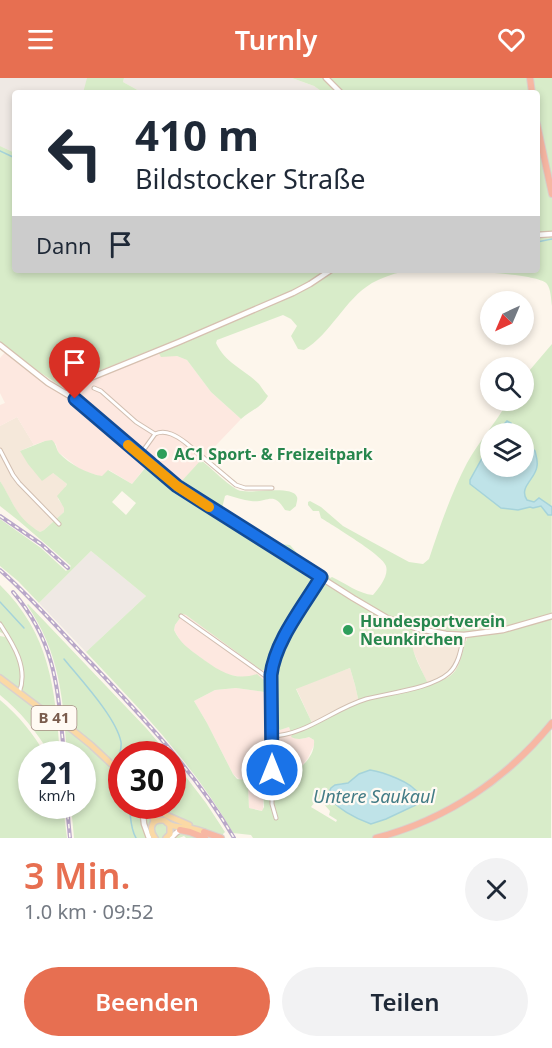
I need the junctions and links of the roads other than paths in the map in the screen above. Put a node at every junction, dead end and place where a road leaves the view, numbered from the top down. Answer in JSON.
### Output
{"nodes":[{"id":1,"x":326,"y":78,"type":"edge"},
{"id":2,"x":338,"y":90,"type":"edge"},
{"id":3,"x":540,"y":138,"type":"edge"},
{"id":4,"x":552,"y":194,"type":"edge"},
{"id":5,"x":326,"y":273,"type":"edge"},
{"id":6,"x":0,"y":345,"type":"edge"},
{"id":7,"x":94,"y":388,"type":"dead end"},
{"id":8,"x":67,"y":394,"type":"junction"},
{"id":9,"x":155,"y":434,"type":"junction"},
{"id":10,"x":0,"y":450,"type":"edge"},
{"id":11,"x":140,"y":455,"type":"junction"},
{"id":12,"x":272,"y":488,"type":"dead end"},
{"id":13,"x":59,"y":524,"type":"dead end"},
{"id":14,"x":321,"y":577,"type":"junction"},
{"id":15,"x":181,"y":616,"type":"dead end"},
{"id":16,"x":552,"y":616,"type":"edge"},
{"id":17,"x":0,"y":624,"type":"edge"},
{"id":18,"x":464,"y":635,"type":"junction"},
{"id":19,"x":271,"y":675,"type":"junction"},
{"id":20,"x":0,"y":678,"type":"edge"},
{"id":21,"x":19,"y":693,"type":"junction"},
{"id":22,"x":552,"y":723,"type":"edge"},
{"id":23,"x":272,"y":736,"type":"junction"},
{"id":24,"x":108,"y":761,"type":"edge"},
{"id":25,"x":276,"y":818,"type":"dead end"},
{"id":26,"x":143,"y":819,"type":"edge"},
{"id":27,"x":174,"y":819,"type":"edge"},
{"id":28,"x":157,"y":821,"type":"joint"},
{"id":29,"x":170,"y":825,"type":"junction"},
{"id":30,"x":180,"y":830,"type":"joint"},
{"id":31,"x":196,"y":836,"type":"edge"},
{"id":32,"x":204,"y":836,"type":"edge"},
{"id":33,"x":168,"y":837,"type":"edge"},
{"id":34,"x":149,"y":838,"type":"edge"},
{"id":35,"x":155,"y":838,"type":"edge"},
{"id":36,"x":221,"y":838,"type":"edge"},
{"id":37,"x":376,"y":838,"type":"edge"}],
"edges":[{"from":1,"to":2,"type":"main road"},
{"from":3,"to":4,"type":"highway"},
{"from":5,"to":8,"type":"main road"},
{"from":6,"to":8,"type":"main road"},
{"from":7,"to":9,"type":"street"},
{"from":8,"to":11,"type":"main road"},
{"from":9,"to":11,"type":"street"},
{"from":9,"to":12,"type":"street"},
{"from":10,"to":13,"type":"street"},
{"from":11,"to":14,"type":"main road"},
{"from":14,"to":18,"type":"main road"},
{"from":14,"to":19,"type":"street"},
{"from":15,"to":19,"type":"street"},
{"from":16,"to":18,"type":"main road"},
{"from":17,"to":21,"type":"street"},
{"from":18,"to":23,"type":"street"},
{"from":19,"to":23,"type":"street"},
{"from":20,"to":21,"type":"main road","number":"B 41"},
{"from":21,"to":24,"type":"main road","number":"B 41"},
{"from":22,"to":37,"type":"highway"},
{"from":23,"to":25,"type":"street"},
{"from":26,"to":34,"type":"main road"},
{"from":27,"to":32,"type":"main road"},
{"from":28,"to":29,"type":"main road"},
{"from":28,"to":35,"type":"main road"},
{"from":29,"to":32,"type":"main road"},
{"from":29,"to":33,"type":"main road"},
{"from":30,"to":31,"type":"highway"},
{"from":30,"to":33,"type":"main road"},
{"from":31,"to":32,"type":"highway"},
{"from":32,"to":36,"type":"highway"}]}
